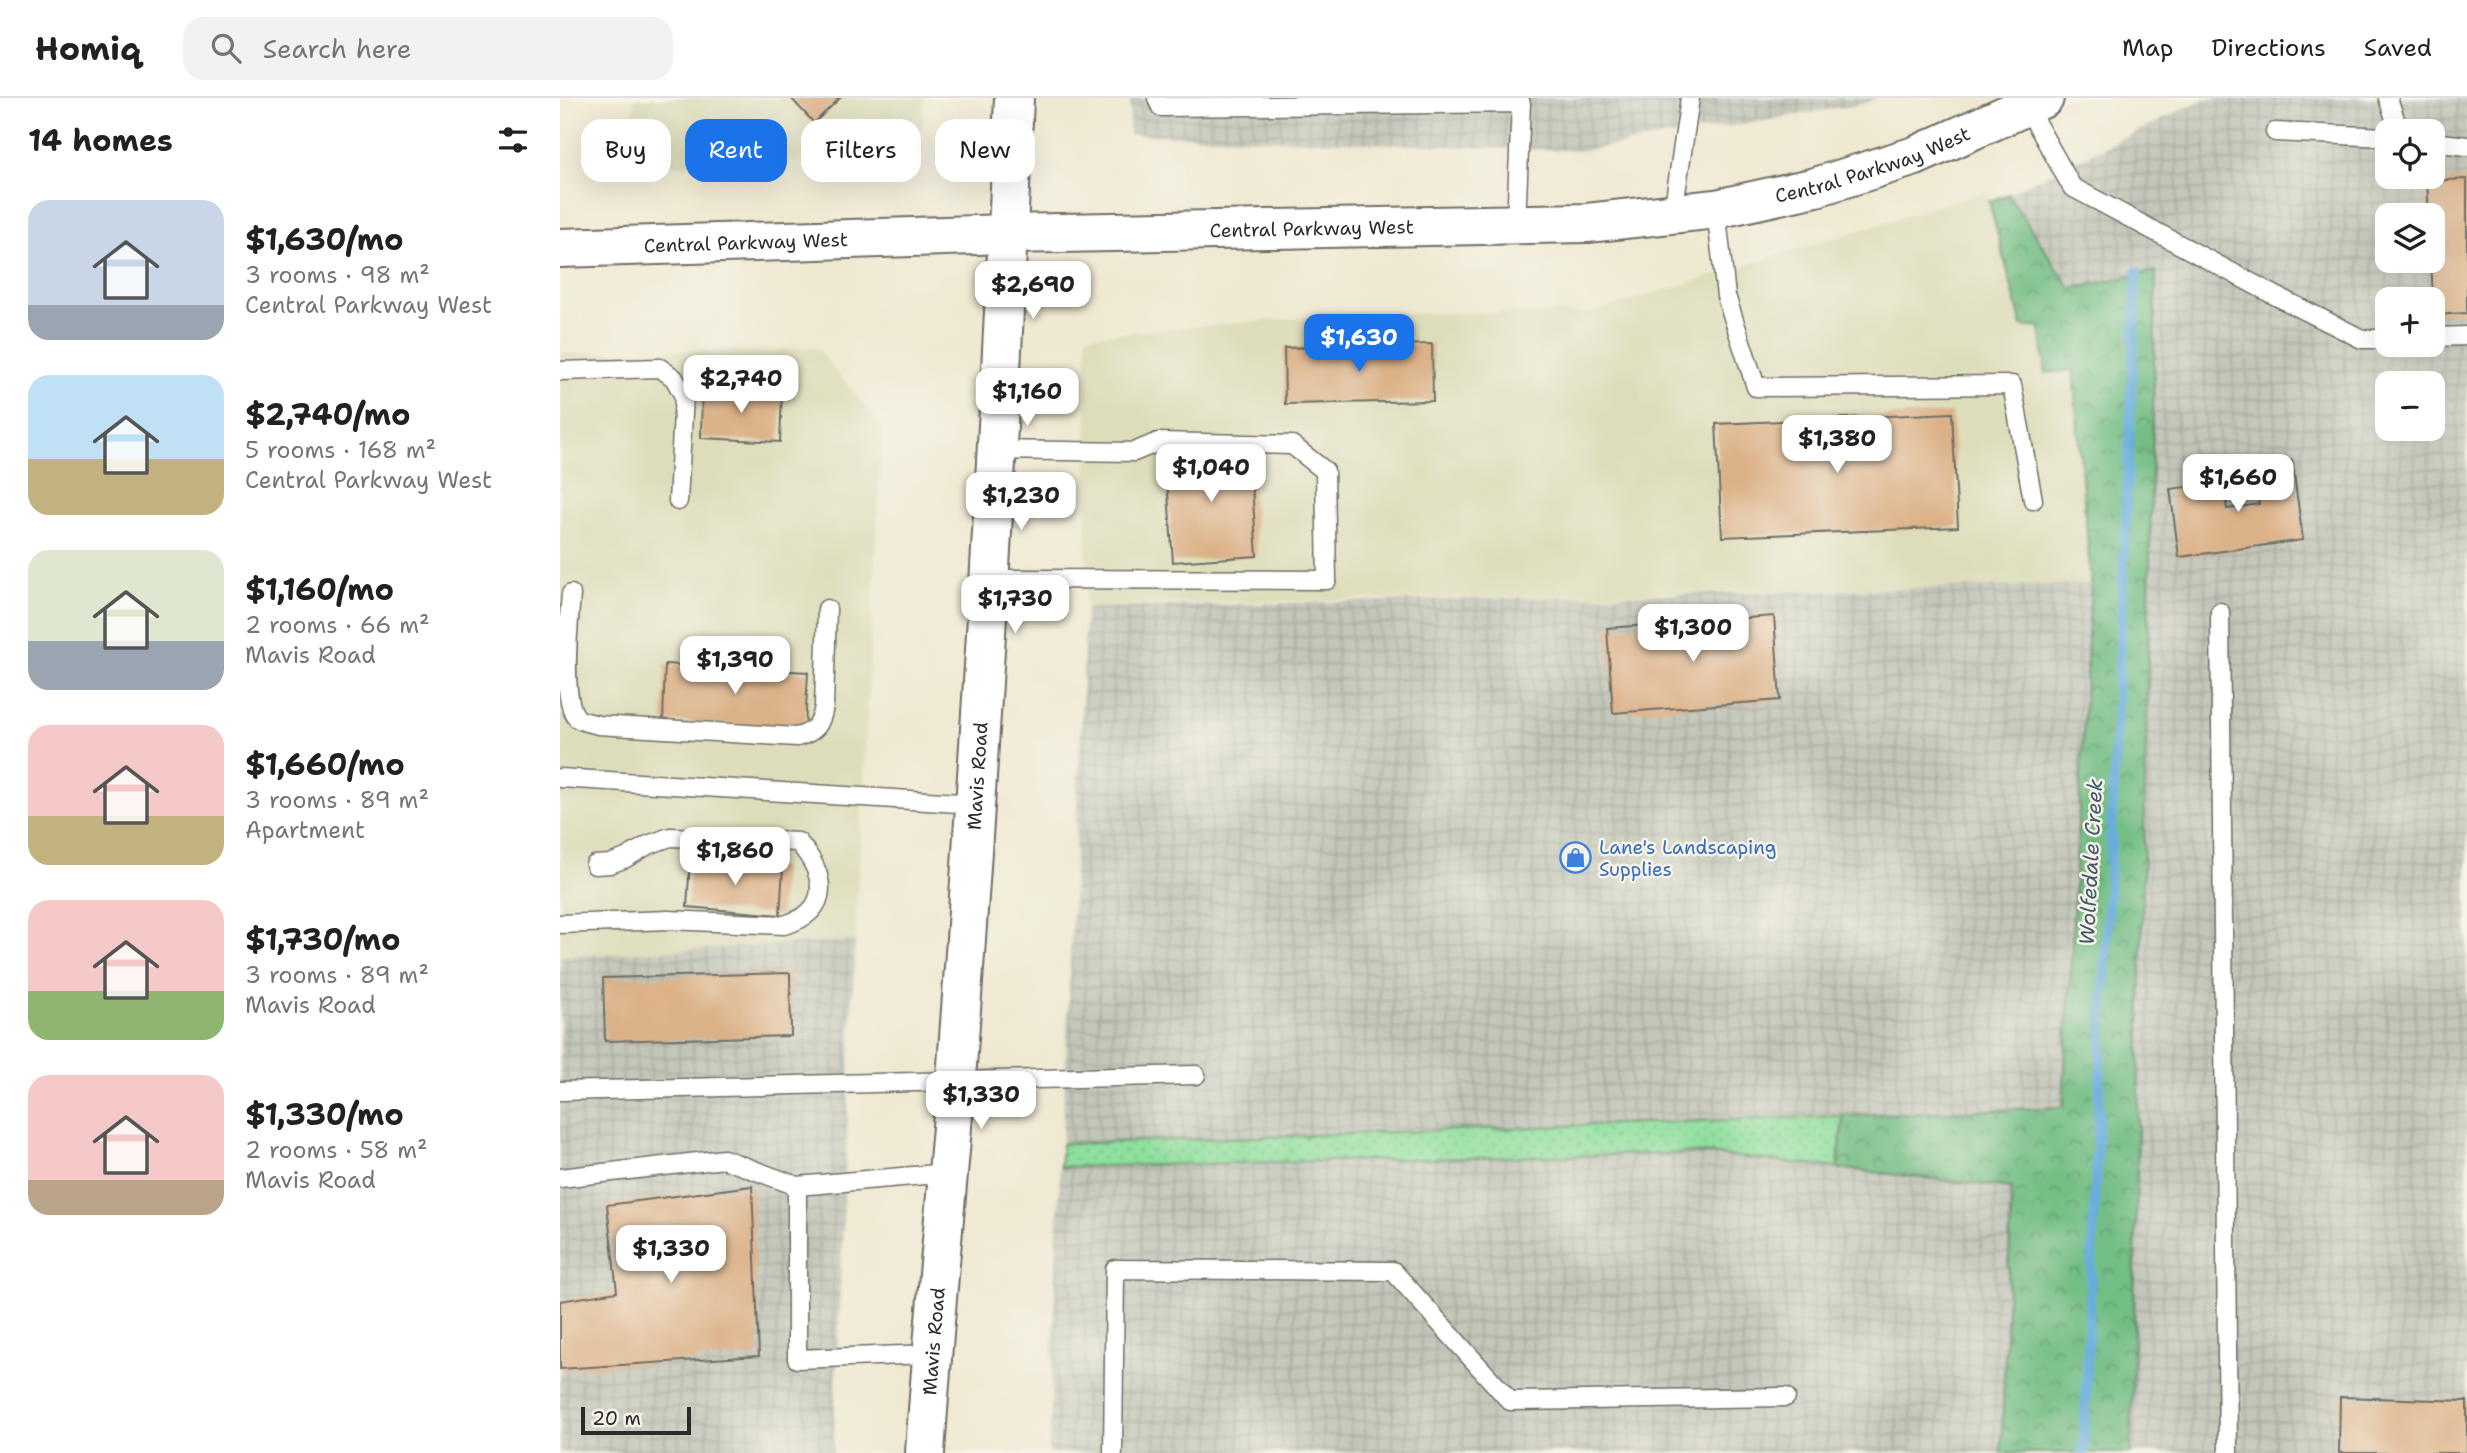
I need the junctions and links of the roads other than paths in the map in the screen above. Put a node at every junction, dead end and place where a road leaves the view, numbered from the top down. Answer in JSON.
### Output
{"nodes":[{"id":1,"x":1014,"y":98,"type":"edge"},
{"id":2,"x":1157,"y":98,"type":"edge"},
{"id":3,"x":1690,"y":98,"type":"edge"},
{"id":4,"x":2388,"y":98,"type":"edge"},
{"id":5,"x":2035,"y":103,"type":"edge"},
{"id":6,"x":2395,"y":119,"type":"edge"},
{"id":7,"x":2275,"y":132,"type":"dead end"},
{"id":8,"x":2375,"y":136,"type":"edge"},
{"id":9,"x":2445,"y":143,"type":"edge"},
{"id":10,"x":2467,"y":146,"type":"edge"},
{"id":11,"x":1716,"y":209,"type":"junction"},
{"id":12,"x":1673,"y":213,"type":"junction"},
{"id":13,"x":1516,"y":225,"type":"junction"},
{"id":14,"x":1008,"y":234,"type":"junction"},
{"id":15,"x":560,"y":248,"type":"edge"},
{"id":16,"x":2467,"y":336,"type":"edge"},
{"id":17,"x":2445,"y":337,"type":"edge"},
{"id":18,"x":2375,"y":338,"type":"edge"},
{"id":19,"x":560,"y":371,"type":"edge"},
{"id":20,"x":996,"y":450,"type":"junction"},
{"id":21,"x":2033,"y":500,"type":"dead end"},
{"id":22,"x":678,"y":501,"type":"dead end"},
{"id":23,"x":988,"y":579,"type":"junction"},
{"id":24,"x":571,"y":594,"type":"dead end"},
{"id":25,"x":827,"y":609,"type":"dead end"},
{"id":26,"x":2220,"y":612,"type":"dead end"},
{"id":27,"x":560,"y":778,"type":"edge"},
{"id":28,"x":975,"y":804,"type":"junction"},
{"id":29,"x":595,"y":865,"type":"dead end"},
{"id":30,"x":560,"y":924,"type":"edge"},
{"id":31,"x":1196,"y":1075,"type":"dead end"},
{"id":32,"x":956,"y":1080,"type":"junction"},
{"id":33,"x":560,"y":1091,"type":"edge"},
{"id":34,"x":948,"y":1173,"type":"junction"},
{"id":35,"x":560,"y":1178,"type":"edge"},
{"id":36,"x":797,"y":1186,"type":"junction"},
{"id":37,"x":931,"y":1354,"type":"junction"},
{"id":38,"x":1786,"y":1397,"type":"dead end"},
{"id":39,"x":925,"y":1453,"type":"edge"},
{"id":40,"x":1113,"y":1453,"type":"edge"},
{"id":41,"x":2228,"y":1453,"type":"edge"}],
"edges":[{"from":1,"to":14,"type":"street","name":"Mavis Road"},
{"from":2,"to":13,"type":"lane"},
{"from":3,"to":12,"type":"lane"},
{"from":4,"to":6,"type":"lane"},
{"from":5,"to":11,"type":"street","name":"Central Parkway West"},
{"from":5,"to":18,"type":"lane"},
{"from":7,"to":8,"type":"lane"},
{"from":9,"to":10,"type":"lane"},
{"from":11,"to":12,"type":"street","name":"Central Parkway West"},
{"from":11,"to":21,"type":"lane"},
{"from":12,"to":13,"type":"street","name":"Central Parkway West"},
{"from":13,"to":14,"type":"street","name":"Central Parkway West"},
{"from":14,"to":15,"type":"street","name":"Central Parkway West"},
{"from":14,"to":20,"type":"street","name":"Mavis Road"},
{"from":16,"to":17,"type":"lane"},
{"from":19,"to":22,"type":"lane"},
{"from":20,"to":23,"type":"street","name":"Mavis Road"},
{"from":20,"to":23,"type":"lane"},
{"from":23,"to":28,"type":"street","name":"Mavis Road"},
{"from":24,"to":25,"type":"lane"},
{"from":26,"to":41,"type":"lane"},
{"from":27,"to":28,"type":"lane"},
{"from":28,"to":32,"type":"street","name":"Mavis Road"},
{"from":29,"to":30,"type":"lane"},
{"from":31,"to":32,"type":"lane"},
{"from":32,"to":33,"type":"lane"},
{"from":32,"to":34,"type":"street","name":"Mavis Road"},
{"from":34,"to":36,"type":"lane"},
{"from":34,"to":37,"type":"street","name":"Mavis Road"},
{"from":35,"to":36,"type":"lane"},
{"from":36,"to":37,"type":"lane"},
{"from":37,"to":39,"type":"street","name":"Mavis Road"},
{"from":38,"to":40,"type":"lane"}]}
